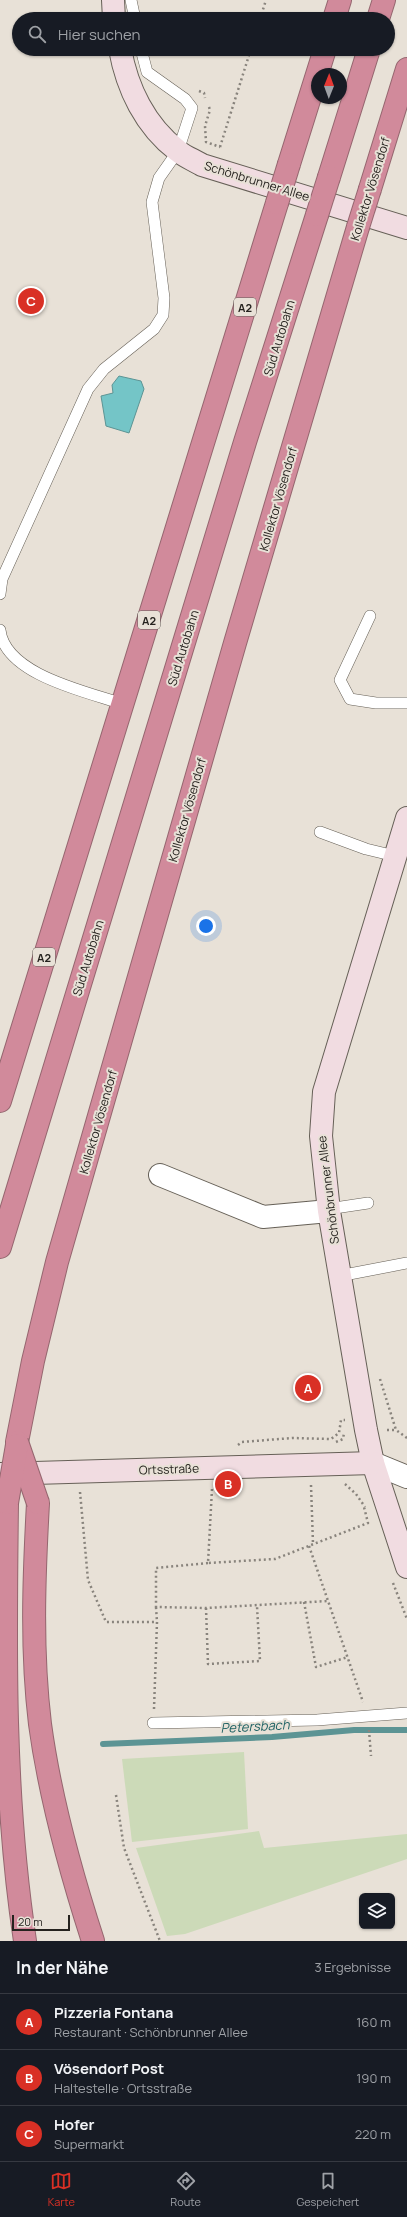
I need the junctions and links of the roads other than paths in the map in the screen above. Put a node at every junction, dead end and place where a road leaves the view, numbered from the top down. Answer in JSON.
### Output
{"nodes":[{"id":1,"x":131,"y":0,"type":"edge"},
{"id":2,"x":340,"y":0,"type":"edge"},
{"id":3,"x":384,"y":0,"type":"edge"},
{"id":4,"x":134,"y":12,"type":"edge"},
{"id":5,"x":336,"y":12,"type":"edge"},
{"id":6,"x":380,"y":12,"type":"edge"},
{"id":7,"x":121,"y":56,"type":"edge"},
{"id":8,"x":143,"y":56,"type":"edge"},
{"id":9,"x":323,"y":56,"type":"edge"},
{"id":10,"x":366,"y":56,"type":"edge"},
{"id":11,"x":407,"y":69,"type":"edge"},
{"id":12,"x":178,"y":152,"type":"junction"},
{"id":13,"x":407,"y":228,"type":"edge"},
{"id":14,"x":0,"y":594,"type":"edge"},
{"id":15,"x":370,"y":616,"type":"dead end"},
{"id":16,"x":0,"y":630,"type":"edge"},
{"id":17,"x":407,"y":703,"type":"edge"},
{"id":18,"x":123,"y":704,"type":"junction"},
{"id":19,"x":407,"y":818,"type":"edge"},
{"id":20,"x":320,"y":832,"type":"dead end"},
{"id":21,"x":395,"y":856,"type":"junction"},
{"id":22,"x":2,"y":1094,"type":"edge"},
{"id":23,"x":160,"y":1175,"type":"dead end"},
{"id":24,"x":368,"y":1203,"type":"dead end"},
{"id":25,"x":329,"y":1210,"type":"junction"},
{"id":26,"x":0,"y":1247,"type":"edge"},
{"id":27,"x":407,"y":1263,"type":"edge"},
{"id":28,"x":340,"y":1276,"type":"junction"},
{"id":29,"x":17,"y":1442,"type":"junction"},
{"id":30,"x":373,"y":1462,"type":"junction"},
{"id":31,"x":0,"y":1474,"type":"edge"},
{"id":32,"x":407,"y":1477,"type":"edge"},
{"id":33,"x":7,"y":1503,"type":"junction"},
{"id":34,"x":0,"y":1559,"type":"edge"},
{"id":35,"x":407,"y":1567,"type":"edge"},
{"id":36,"x":407,"y":1714,"type":"edge"},
{"id":37,"x":153,"y":1723,"type":"road end"},
{"id":38,"x":26,"y":1941,"type":"edge"},
{"id":39,"x":92,"y":1941,"type":"edge"}],
"edges":[{"from":1,"to":4,"type":"lane"},
{"from":2,"to":5,"type":"highway"},
{"from":3,"to":6,"type":"highway"},
{"from":7,"to":12,"type":"main road","name":"Schönbrunner Allee"},
{"from":8,"to":12,"type":"lane"},
{"from":9,"to":18,"type":"highway","number":"A2","bridge":true},
{"from":10,"to":26,"type":"highway","name":"Süd Autobahn","bridge":true},
{"from":11,"to":29,"type":"highway","name":"Kollektor Vösendorf","bridge":true},
{"from":12,"to":13,"type":"main road","name":"Schönbrunner Allee"},
{"from":12,"to":14,"type":"lane"},
{"from":15,"to":17,"type":"lane"},
{"from":16,"to":18,"type":"lane"},
{"from":18,"to":22,"type":"highway","number":"A2"},
{"from":19,"to":21,"type":"main road","name":"Schönbrunner Allee"},
{"from":20,"to":21,"type":"lane"},
{"from":21,"to":25,"type":"main road","name":"Schönbrunner Allee"},
{"from":23,"to":25,"type":"street"},
{"from":24,"to":25,"type":"lane"},
{"from":25,"to":28,"type":"main road","name":"Schönbrunner Allee"},
{"from":27,"to":28,"type":"lane"},
{"from":28,"to":30,"type":"main road","name":"Schönbrunner Allee"},
{"from":29,"to":33,"type":"highway","name":"Kollektor Vösendorf","bridge":true},
{"from":29,"to":39,"type":"highway","bridge":true},
{"from":30,"to":31,"type":"main road","name":"Ortsstraße"},
{"from":30,"to":32,"type":"street","name":"Ortsstraße"},
{"from":30,"to":35,"type":"main road","name":"Schönbrunner Allee"},
{"from":33,"to":34,"type":"highway","name":"Kollektor Vösendorf"},
{"from":33,"to":38,"type":"highway"},
{"from":36,"to":37,"type":"lane"}]}
